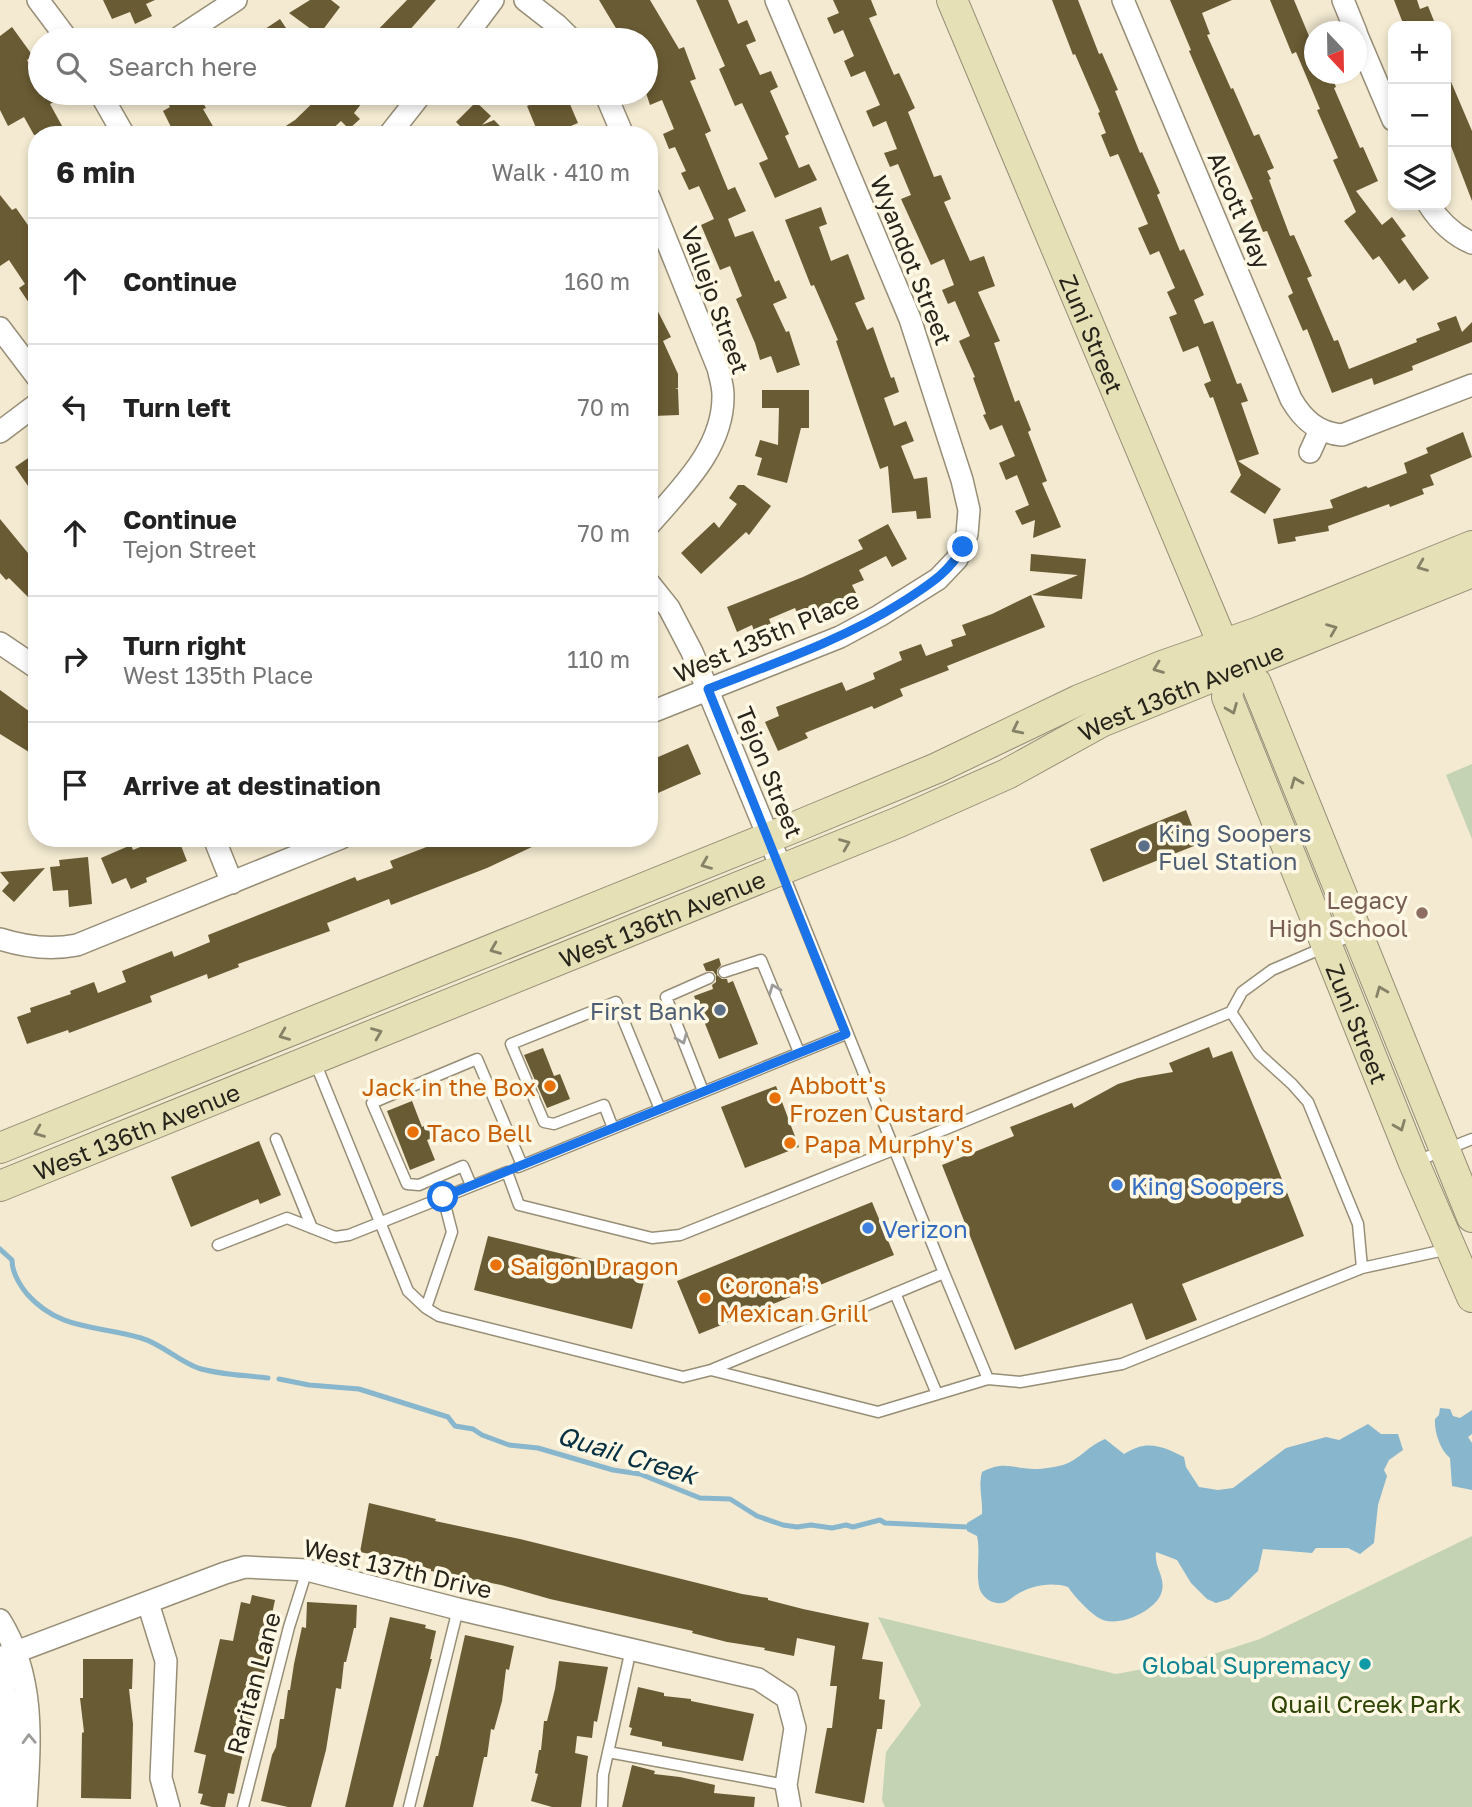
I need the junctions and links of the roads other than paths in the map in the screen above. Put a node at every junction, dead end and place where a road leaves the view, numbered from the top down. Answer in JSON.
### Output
{"nodes":[{"id":1,"x":38,"y":0,"type":"edge"},
{"id":2,"x":236,"y":0,"type":"edge"},
{"id":3,"x":493,"y":0,"type":"edge"},
{"id":4,"x":525,"y":0,"type":"edge"},
{"id":5,"x":776,"y":0,"type":"edge"},
{"id":6,"x":952,"y":0,"type":"edge"},
{"id":7,"x":1123,"y":0,"type":"edge"},
{"id":8,"x":1343,"y":0,"type":"edge"},
{"id":9,"x":1352,"y":21,"type":"edge"},
{"id":10,"x":59,"y":28,"type":"edge"},
{"id":11,"x":194,"y":28,"type":"edge"},
{"id":12,"x":472,"y":28,"type":"edge"},
{"id":13,"x":560,"y":28,"type":"edge"},
{"id":14,"x":1367,"y":58,"type":"edge"},
{"id":15,"x":107,"y":105,"type":"edge"},
{"id":16,"x":413,"y":105,"type":"edge"},
{"id":17,"x":610,"y":105,"type":"edge"},
{"id":18,"x":1388,"y":108,"type":"edge"},
{"id":19,"x":119,"y":126,"type":"edge"},
{"id":20,"x":396,"y":126,"type":"edge"},
{"id":21,"x":619,"y":126,"type":"edge"},
{"id":22,"x":1432,"y":210,"type":"edge"},
{"id":23,"x":658,"y":219,"type":"edge"},
{"id":24,"x":1472,"y":243,"type":"edge"},
{"id":25,"x":0,"y":328,"type":"edge"},
{"id":26,"x":28,"y":365,"type":"edge"},
{"id":27,"x":1472,"y":385,"type":"edge"},
{"id":28,"x":28,"y":411,"type":"edge"},
{"id":29,"x":1320,"y":430,"type":"junction"},
{"id":30,"x":0,"y":432,"type":"edge"},
{"id":31,"x":1310,"y":452,"type":"dead end"},
{"id":32,"x":658,"y":515,"type":"edge"},
{"id":33,"x":1472,"y":546,"type":"edge"},
{"id":34,"x":963,"y":547,"type":"joint"},
{"id":35,"x":1472,"y":572,"type":"edge"},
{"id":36,"x":658,"y":596,"type":"edge"},
{"id":37,"x":0,"y":643,"type":"edge"},
{"id":38,"x":1228,"y":656,"type":"junction"},
{"id":39,"x":28,"y":662,"type":"edge"},
{"id":40,"x":708,"y":689,"type":"junction"},
{"id":41,"x":658,"y":709,"type":"edge"},
{"id":42,"x":769,"y":838,"type":"junction"},
{"id":43,"x":218,"y":847,"type":"edge"},
{"id":44,"x":319,"y":847,"type":"edge"},
{"id":45,"x":782,"y":870,"type":"junction"},
{"id":46,"x":232,"y":883,"type":"junction"},
{"id":47,"x":1358,"y":933,"type":"junction"},
{"id":48,"x":8,"y":941,"type":"edge"},
{"id":49,"x":1327,"y":945,"type":"junction"},
{"id":50,"x":724,"y":972,"type":"dead end"},
{"id":51,"x":709,"y":978,"type":"dead end"},
{"id":52,"x":1231,"y":1012,"type":"junction"},
{"id":53,"x":846,"y":1034,"type":"junction"},
{"id":54,"x":799,"y":1052,"type":"junction"},
{"id":55,"x":314,"y":1059,"type":"junction"},
{"id":56,"x":704,"y":1091,"type":"junction"},
{"id":57,"x":660,"y":1109,"type":"junction"},
{"id":58,"x":613,"y":1128,"type":"junction"},
{"id":59,"x":276,"y":1139,"type":"dead end"},
{"id":60,"x":1459,"y":1144,"type":"edge"},
{"id":61,"x":0,"y":1148,"type":"edge"},
{"id":62,"x":894,"y":1150,"type":"junction"},
{"id":63,"x":1414,"y":1163,"type":"junction"},
{"id":64,"x":522,"y":1165,"type":"junction"},
{"id":65,"x":507,"y":1172,"type":"junction"},
{"id":66,"x":471,"y":1185,"type":"junction"},
{"id":67,"x":0,"y":1186,"type":"edge"},
{"id":68,"x":443,"y":1197,"type":"junction"},
{"id":69,"x":1472,"y":1217,"type":"edge"},
{"id":70,"x":380,"y":1223,"type":"junction"},
{"id":71,"x":312,"y":1228,"type":"junction"},
{"id":72,"x":218,"y":1245,"type":"dead end"},
{"id":73,"x":1452,"y":1249,"type":"junction"},
{"id":74,"x":1362,"y":1268,"type":"junction"},
{"id":75,"x":944,"y":1273,"type":"junction"},
{"id":76,"x":895,"y":1293,"type":"junction"},
{"id":77,"x":1472,"y":1297,"type":"edge"},
{"id":78,"x":426,"y":1308,"type":"junction"},
{"id":79,"x":711,"y":1370,"type":"junction"},
{"id":80,"x":988,"y":1380,"type":"junction"},
{"id":81,"x":937,"y":1394,"type":"junction"},
{"id":82,"x":307,"y":1570,"type":"junction"},
{"id":83,"x":148,"y":1603,"type":"junction"},
{"id":84,"x":457,"y":1609,"type":"junction"},
{"id":85,"x":0,"y":1620,"type":"edge"},
{"id":86,"x":631,"y":1649,"type":"junction"},
{"id":87,"x":9,"y":1656,"type":"edge"},
{"id":88,"x":0,"y":1671,"type":"edge"},
{"id":89,"x":608,"y":1752,"type":"junction"},
{"id":90,"x":786,"y":1785,"type":"junction"},
{"id":91,"x":6,"y":1807,"type":"edge"},
{"id":92,"x":26,"y":1807,"type":"edge"},
{"id":93,"x":169,"y":1807,"type":"edge"},
{"id":94,"x":243,"y":1807,"type":"edge"},
{"id":95,"x":409,"y":1807,"type":"edge"},
{"id":96,"x":602,"y":1807,"type":"edge"},
{"id":97,"x":790,"y":1807,"type":"edge"}],
"edges":[{"from":1,"to":10,"type":"street"},
{"from":2,"to":11,"type":"street"},
{"from":3,"to":12,"type":"street"},
{"from":4,"to":13,"type":"street"},
{"from":5,"to":34,"type":"street","name":"Wyandot Street"},
{"from":6,"to":38,"type":"main road","name":"Zuni Street"},
{"from":7,"to":29,"type":"street","name":"Alcott Way"},
{"from":8,"to":9,"type":"street"},
{"from":14,"to":18,"type":"street"},
{"from":15,"to":19,"type":"street"},
{"from":16,"to":20,"type":"street"},
{"from":17,"to":21,"type":"street"},
{"from":22,"to":24,"type":"street"},
{"from":23,"to":32,"type":"street","name":"Vallejo Street"},
{"from":25,"to":26,"type":"street"},
{"from":27,"to":29,"type":"street"},
{"from":28,"to":30,"type":"street"},
{"from":29,"to":31,"type":"street"},
{"from":33,"to":38,"type":"main road","name":"West 136th Avenue","one_way":true},
{"from":34,"to":40,"type":"street","name":"West 135th Place"},
{"from":38,"to":35,"type":"main road","name":"West 136th Avenue","one_way":true},
{"from":36,"to":40,"type":"street","name":"Tejon Street"},
{"from":37,"to":39,"type":"street"},
{"from":38,"to":42,"type":"main road","name":"West 136th Avenue","one_way":true},
{"from":45,"to":38,"type":"main road","name":"West 136th Avenue","one_way":true},
{"from":47,"to":38,"type":"main road","name":"Zuni Street","one_way":true},
{"from":38,"to":49,"type":"main road","name":"Zuni Street","one_way":true},
{"from":40,"to":41,"type":"street","name":"West 135th Place"},
{"from":40,"to":42,"type":"street","name":"Tejon Street"},
{"from":42,"to":45,"type":"street","name":"Tejon Street"},
{"from":42,"to":61,"type":"main road","name":"West 136th Avenue","one_way":true},
{"from":43,"to":46,"type":"street"},
{"from":44,"to":46,"type":"street"},
{"from":45,"to":53,"type":"lane"},
{"from":55,"to":45,"type":"main road","name":"West 136th Avenue","one_way":true},
{"from":46,"to":48,"type":"street"},
{"from":47,"to":49,"type":"lane"},
{"from":60,"to":47,"type":"main road","name":"Zuni Street","one_way":true},
{"from":49,"to":52,"type":"lane"},
{"from":49,"to":63,"type":"main road","name":"Zuni Street","one_way":true},
{"from":54,"to":50,"type":"lane","one_way":true},
{"from":51,"to":56,"type":"lane","one_way":true},
{"from":52,"to":62,"type":"lane"},
{"from":52,"to":74,"type":"lane"},
{"from":53,"to":54,"type":"lane"},
{"from":53,"to":62,"type":"lane"},
{"from":54,"to":56,"type":"lane"},
{"from":55,"to":67,"type":"main road","name":"West 136th Avenue"},
{"from":55,"to":70,"type":"lane"},
{"from":56,"to":57,"type":"lane"},
{"from":57,"to":58,"type":"lane"},
{"from":57,"to":58,"type":"lane"},
{"from":58,"to":64,"type":"lane"},
{"from":59,"to":71,"type":"lane"},
{"from":60,"to":63,"type":"lane"},
{"from":60,"to":69,"type":"main road","name":"Zuni Street"},
{"from":62,"to":65,"type":"lane"},
{"from":62,"to":75,"type":"lane"},
{"from":63,"to":73,"type":"main road","name":"Zuni Street"},
{"from":64,"to":65,"type":"lane"},
{"from":64,"to":66,"type":"lane"},
{"from":65,"to":66,"type":"lane"},
{"from":66,"to":68,"type":"lane"},
{"from":68,"to":70,"type":"lane"},
{"from":68,"to":78,"type":"lane"},
{"from":70,"to":71,"type":"lane"},
{"from":70,"to":78,"type":"lane"},
{"from":71,"to":72,"type":"lane"},
{"from":73,"to":74,"type":"lane"},
{"from":73,"to":77,"type":"main road","name":"Zuni Street"},
{"from":74,"to":80,"type":"lane"},
{"from":75,"to":76,"type":"lane"},
{"from":75,"to":80,"type":"lane"},
{"from":76,"to":79,"type":"lane"},
{"from":76,"to":81,"type":"lane"},
{"from":78,"to":79,"type":"lane"},
{"from":79,"to":81,"type":"lane"},
{"from":80,"to":81,"type":"lane"},
{"from":82,"to":83,"type":"street","name":"West 137th Drive"},
{"from":82,"to":84,"type":"street","name":"West 137th Drive"},
{"from":82,"to":94,"type":"lane","name":"Raritan Lane"},
{"from":83,"to":87,"type":"street","name":"West 137th Drive"},
{"from":83,"to":93,"type":"street"},
{"from":84,"to":86,"type":"street","name":"West 137th Drive"},
{"from":84,"to":95,"type":"lane"},
{"from":85,"to":87,"type":"street"},
{"from":86,"to":89,"type":"lane"},
{"from":86,"to":90,"type":"street","name":"West 137th Drive"},
{"from":92,"to":87,"type":"street","one_way":true},
{"from":88,"to":91,"type":"street"},
{"from":89,"to":90,"type":"lane"},
{"from":89,"to":96,"type":"lane"},
{"from":90,"to":97,"type":"street"}]}
